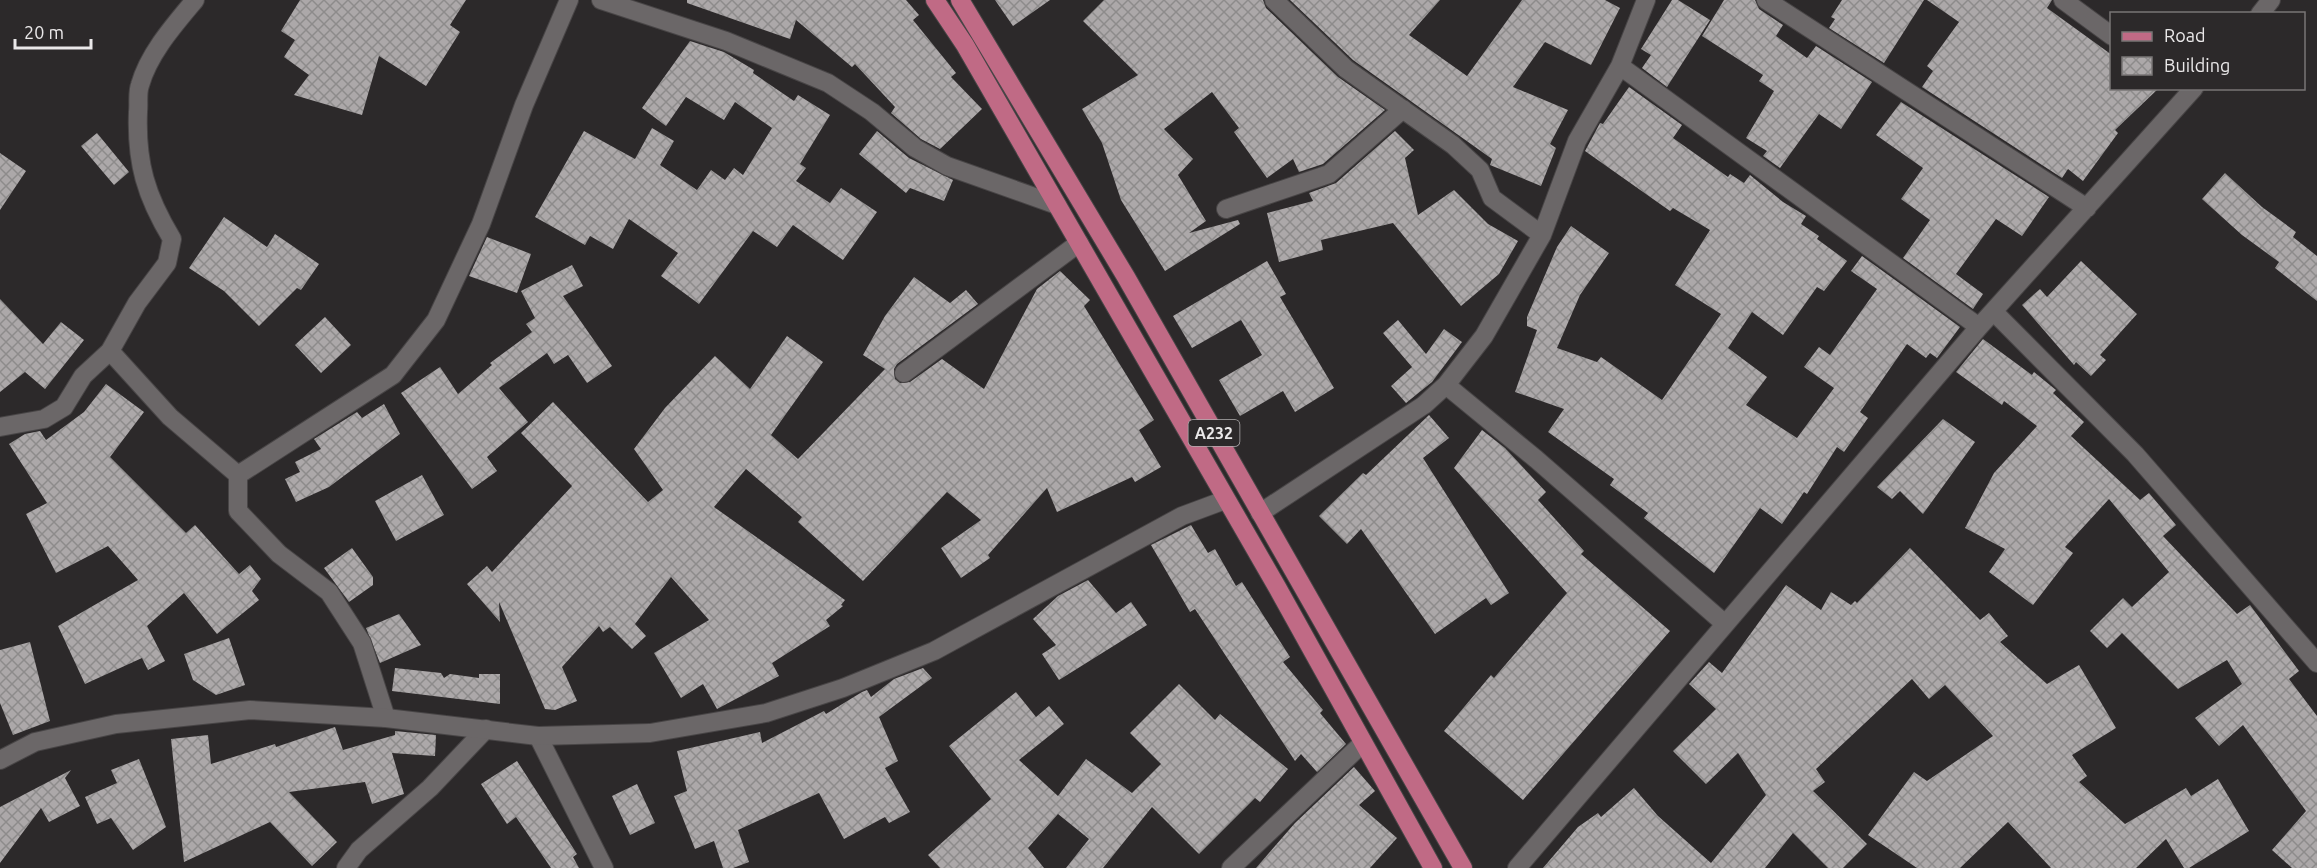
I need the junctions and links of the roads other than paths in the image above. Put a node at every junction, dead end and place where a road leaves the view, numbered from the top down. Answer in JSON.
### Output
{"nodes":[{"id":1,"x":195,"y":0,"type":"edge"},
{"id":2,"x":569,"y":0,"type":"edge"},
{"id":3,"x":601,"y":0,"type":"edge"},
{"id":4,"x":935,"y":0,"type":"edge"},
{"id":5,"x":960,"y":0,"type":"edge"},
{"id":6,"x":1274,"y":0,"type":"edge"},
{"id":7,"x":1646,"y":0,"type":"edge"},
{"id":8,"x":1766,"y":0,"type":"edge"},
{"id":9,"x":2063,"y":0,"type":"edge"},
{"id":10,"x":2271,"y":0,"type":"edge"},
{"id":11,"x":2261,"y":12,"type":"edge"},
{"id":12,"x":2110,"y":35,"type":"edge"},
{"id":13,"x":1620,"y":66,"type":"junction"},
{"id":14,"x":2189,"y":90,"type":"edge"},
{"id":15,"x":1403,"y":109,"type":"junction"},
{"id":16,"x":1057,"y":205,"type":"junction"},
{"id":17,"x":2087,"y":208,"type":"junction"},
{"id":18,"x":1226,"y":209,"type":"dead end"},
{"id":19,"x":1542,"y":235,"type":"junction"},
{"id":20,"x":1079,"y":243,"type":"junction"},
{"id":21,"x":1994,"y":312,"type":"junction"},
{"id":22,"x":1979,"y":327,"type":"junction"},
{"id":23,"x":110,"y":351,"type":"junction"},
{"id":24,"x":904,"y":373,"type":"dead end"},
{"id":25,"x":1446,"y":385,"type":"junction"},
{"id":26,"x":0,"y":428,"type":"edge"},
{"id":27,"x":238,"y":475,"type":"junction"},
{"id":28,"x":1225,"y":500,"type":"junction"},
{"id":29,"x":1260,"y":513,"type":"junction"},
{"id":30,"x":1724,"y":623,"type":"junction"},
{"id":31,"x":2317,"y":663,"type":"edge"},
{"id":32,"x":386,"y":718,"type":"junction"},
{"id":33,"x":486,"y":729,"type":"junction"},
{"id":34,"x":538,"y":736,"type":"junction"},
{"id":35,"x":1363,"y":743,"type":"junction"},
{"id":36,"x":0,"y":760,"type":"edge"},
{"id":37,"x":346,"y":868,"type":"edge"},
{"id":38,"x":604,"y":868,"type":"edge"},
{"id":39,"x":1231,"y":868,"type":"edge"},
{"id":40,"x":1432,"y":868,"type":"edge"},
{"id":41,"x":1463,"y":868,"type":"edge"},
{"id":42,"x":1517,"y":868,"type":"edge"}],
"edges":[{"from":1,"to":23,"type":"street"},
{"from":2,"to":27,"type":"street"},
{"from":3,"to":16,"type":"street"},
{"from":4,"to":16,"type":"main road","number":"A232"},
{"from":5,"to":29,"type":"main road","number":"A232"},
{"from":6,"to":15,"type":"street"},
{"from":7,"to":13,"type":"street"},
{"from":8,"to":17,"type":"street"},
{"from":9,"to":12,"type":"street"},
{"from":10,"to":11,"type":"street"},
{"from":13,"to":19,"type":"street"},
{"from":13,"to":22,"type":"street"},
{"from":14,"to":17,"type":"street"},
{"from":15,"to":18,"type":"street"},
{"from":15,"to":19,"type":"street"},
{"from":16,"to":20,"type":"main road","number":"A232"},
{"from":17,"to":21,"type":"street"},
{"from":19,"to":25,"type":"street"},
{"from":20,"to":24,"type":"street"},
{"from":20,"to":28,"type":"main road","number":"A232"},
{"from":21,"to":22,"type":"street"},
{"from":21,"to":31,"type":"street"},
{"from":22,"to":30,"type":"street"},
{"from":23,"to":26,"type":"street"},
{"from":23,"to":27,"type":"street"},
{"from":25,"to":29,"type":"street"},
{"from":25,"to":30,"type":"street"},
{"from":27,"to":32,"type":"street"},
{"from":28,"to":34,"type":"street"},
{"from":28,"to":35,"type":"main road","number":"A232"},
{"from":29,"to":41,"type":"main road","number":"A232"},
{"from":30,"to":42,"type":"street"},
{"from":32,"to":33,"type":"street"},
{"from":32,"to":36,"type":"street"},
{"from":33,"to":34,"type":"street"},
{"from":33,"to":37,"type":"street"},
{"from":34,"to":38,"type":"street"},
{"from":35,"to":39,"type":"street"},
{"from":35,"to":40,"type":"main road","number":"A232"}]}
